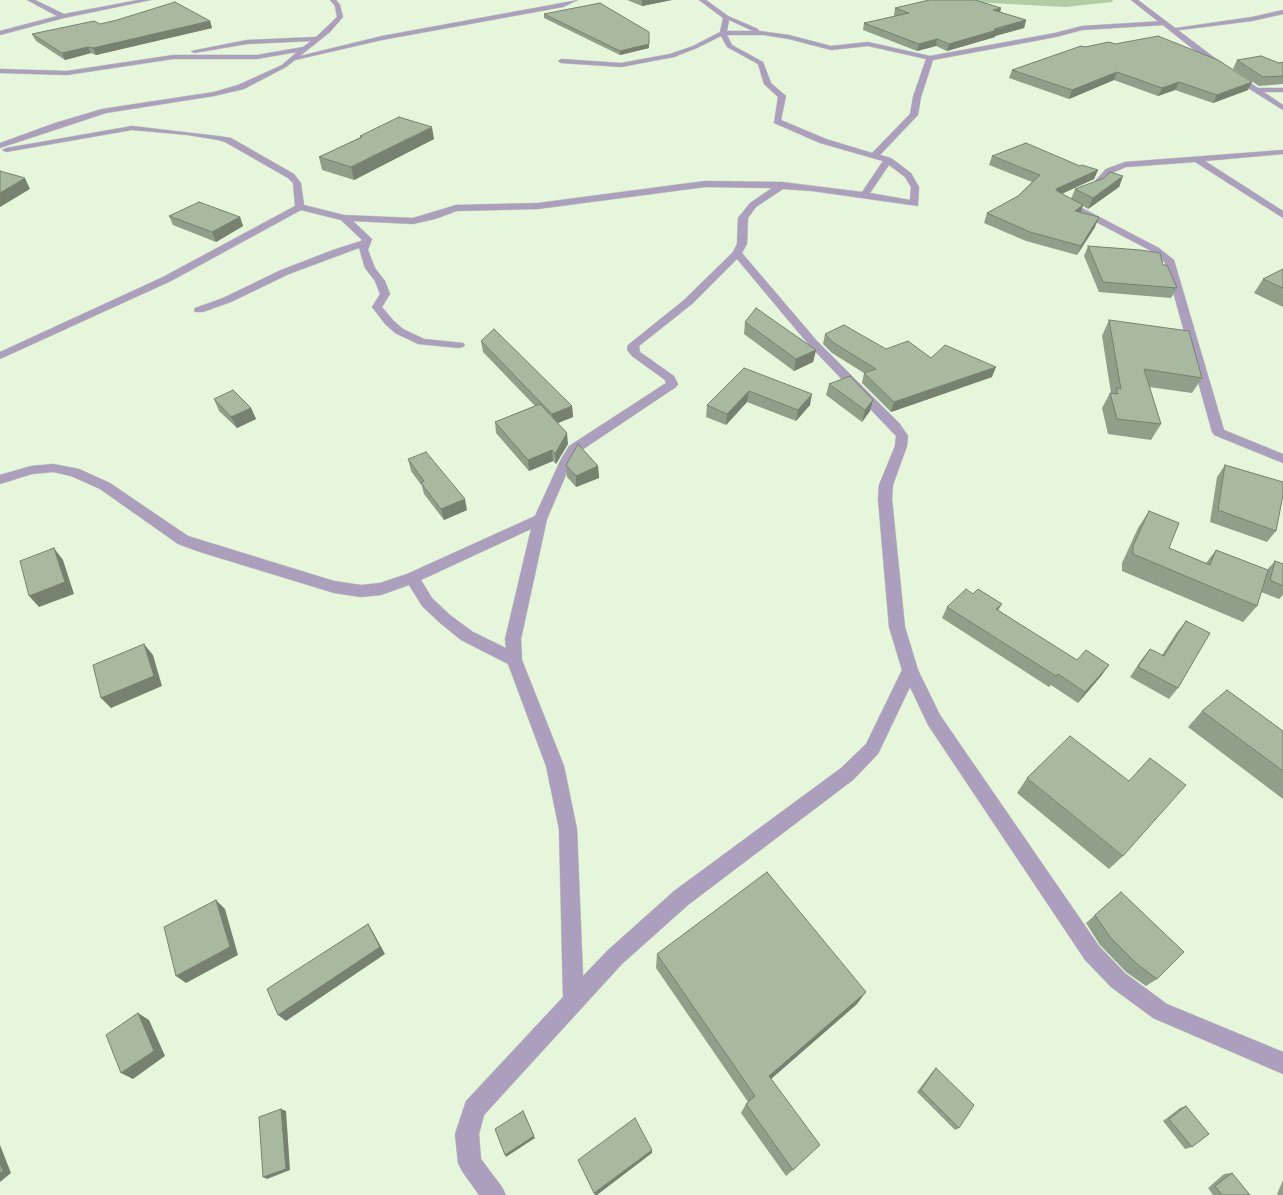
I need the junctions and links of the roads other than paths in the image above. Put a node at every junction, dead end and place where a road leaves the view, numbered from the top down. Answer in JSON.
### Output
{"nodes":[{"id":1,"x":30,"y":0,"type":"edge"},
{"id":2,"x":148,"y":0,"type":"edge"},
{"id":3,"x":333,"y":0,"type":"edge"},
{"id":4,"x":575,"y":0,"type":"edge"},
{"id":5,"x":702,"y":0,"type":"edge"},
{"id":6,"x":1134,"y":0,"type":"edge"},
{"id":7,"x":1283,"y":12,"type":"edge"},
{"id":8,"x":63,"y":16,"type":"junction"},
{"id":9,"x":726,"y":17,"type":"junction"},
{"id":10,"x":1164,"y":23,"type":"junction"},
{"id":11,"x":1172,"y":29,"type":"junction"},
{"id":12,"x":0,"y":33,"type":"edge"},
{"id":13,"x":723,"y":33,"type":"junction"},
{"id":14,"x":764,"y":33,"type":"junction"},
{"id":15,"x":319,"y":39,"type":"junction"},
{"id":16,"x":306,"y":49,"type":"junction"},
{"id":17,"x":174,"y":57,"type":"junction"},
{"id":18,"x":257,"y":57,"type":"junction"},
{"id":19,"x":930,"y":58,"type":"junction"},
{"id":20,"x":293,"y":60,"type":"junction"},
{"id":21,"x":561,"y":61,"type":"dead end"},
{"id":22,"x":284,"y":66,"type":"junction"},
{"id":23,"x":0,"y":71,"type":"edge"},
{"id":24,"x":1256,"y":90,"type":"junction"},
{"id":25,"x":1283,"y":90,"type":"edge"},
{"id":26,"x":1283,"y":108,"type":"edge"},
{"id":27,"x":0,"y":146,"type":"edge"},
{"id":28,"x":0,"y":151,"type":"edge"},
{"id":29,"x":1283,"y":152,"type":"edge"},
{"id":30,"x":874,"y":156,"type":"junction"},
{"id":31,"x":1196,"y":159,"type":"junction"},
{"id":32,"x":888,"y":160,"type":"junction"},
{"id":33,"x":782,"y":182,"type":"junction"},
{"id":34,"x":864,"y":195,"type":"junction"},
{"id":35,"x":300,"y":206,"type":"junction"},
{"id":36,"x":1283,"y":215,"type":"edge"},
{"id":37,"x":344,"y":218,"type":"junction"},
{"id":38,"x":366,"y":243,"type":"junction"},
{"id":39,"x":737,"y":253,"type":"junction"},
{"id":40,"x":199,"y":310,"type":"dead end"},
{"id":41,"x":459,"y":345,"type":"dead end"},
{"id":42,"x":0,"y":356,"type":"edge"},
{"id":43,"x":1283,"y":459,"type":"edge"},
{"id":44,"x":0,"y":480,"type":"edge"},
{"id":45,"x":540,"y":519,"type":"junction"},
{"id":46,"x":412,"y":578,"type":"junction"},
{"id":47,"x":514,"y":660,"type":"junction"},
{"id":48,"x":910,"y":670,"type":"junction"},
{"id":49,"x":574,"y":1003,"type":"junction"},
{"id":50,"x":1283,"y":1063,"type":"edge"},
{"id":51,"x":494,"y":1195,"type":"edge"}],
"edges":[{"from":1,"to":8,"type":"street"},
{"from":2,"to":8,"type":"street"},
{"from":3,"to":15,"type":"street"},
{"from":4,"to":20,"type":"street"},
{"from":5,"to":9,"type":"street"},
{"from":6,"to":10,"type":"street"},
{"from":7,"to":11,"type":"street"},
{"from":8,"to":12,"type":"street"},
{"from":9,"to":13,"type":"street"},
{"from":9,"to":14,"type":"street"},
{"from":10,"to":11,"type":"street"},
{"from":10,"to":19,"type":"street"},
{"from":11,"to":24,"type":"street"},
{"from":13,"to":14,"type":"street"},
{"from":13,"to":21,"type":"street"},
{"from":13,"to":30,"type":"street"},
{"from":14,"to":19,"type":"street"},
{"from":15,"to":16,"type":"street"},
{"from":15,"to":17,"type":"street"},
{"from":16,"to":18,"type":"street"},
{"from":16,"to":20,"type":"street"},
{"from":17,"to":18,"type":"street"},
{"from":17,"to":23,"type":"street"},
{"from":18,"to":22,"type":"street"},
{"from":19,"to":30,"type":"street"},
{"from":20,"to":22,"type":"street"},
{"from":22,"to":27,"type":"street"},
{"from":24,"to":25,"type":"street"},
{"from":24,"to":26,"type":"street"},
{"from":28,"to":35,"type":"street"},
{"from":29,"to":31,"type":"street"},
{"from":30,"to":32,"type":"street"},
{"from":31,"to":36,"type":"street"},
{"from":31,"to":43,"type":"street"},
{"from":32,"to":34,"type":"street"},
{"from":32,"to":34,"type":"street"},
{"from":33,"to":34,"type":"street"},
{"from":33,"to":37,"type":"street"},
{"from":33,"to":39,"type":"street"},
{"from":35,"to":37,"type":"street"},
{"from":35,"to":42,"type":"street"},
{"from":37,"to":38,"type":"street"},
{"from":38,"to":40,"type":"street"},
{"from":38,"to":41,"type":"street"},
{"from":39,"to":45,"type":"street"},
{"from":39,"to":48,"type":"street"},
{"from":44,"to":46,"type":"street"},
{"from":45,"to":46,"type":"street"},
{"from":45,"to":47,"type":"street"},
{"from":46,"to":47,"type":"street"},
{"from":47,"to":49,"type":"street"},
{"from":48,"to":49,"type":"street"},
{"from":48,"to":50,"type":"street"},
{"from":49,"to":51,"type":"street"}]}
